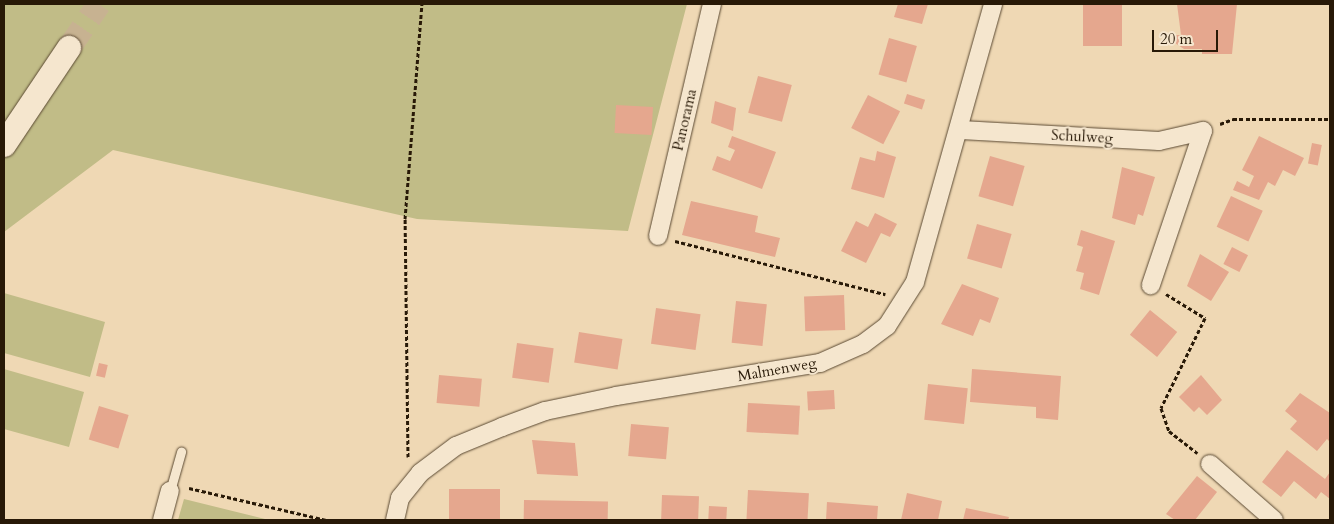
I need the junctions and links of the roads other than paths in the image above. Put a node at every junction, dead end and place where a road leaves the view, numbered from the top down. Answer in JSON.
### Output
{"nodes":[{"id":1,"x":712,"y":4,"type":"edge"},
{"id":2,"x":994,"y":4,"type":"edge"},
{"id":3,"x":69,"y":48,"type":"tunnel mouth"},
{"id":4,"x":960,"y":130,"type":"junction"},
{"id":5,"x":4,"y":145,"type":"edge"},
{"id":6,"x":658,"y":236,"type":"road end"},
{"id":7,"x":1151,"y":285,"type":"road end"},
{"id":8,"x":181,"y":452,"type":"dead end"},
{"id":9,"x":1210,"y":464,"type":"road end"},
{"id":10,"x":171,"y":488,"type":"joint"},
{"id":11,"x":162,"y":520,"type":"edge"},
{"id":12,"x":395,"y":520,"type":"edge"},
{"id":13,"x":1274,"y":520,"type":"edge"}],
"edges":[{"from":1,"to":6,"type":"street","name":"Panorama"},
{"from":2,"to":4,"type":"street","name":"Malmenweg"},
{"from":3,"to":5,"type":"street"},
{"from":4,"to":7,"type":"street","name":"Schulweg"},
{"from":4,"to":12,"type":"street","name":"Malmenweg"},
{"from":8,"to":10,"type":"lane"},
{"from":9,"to":13,"type":"street"},
{"from":10,"to":11,"type":"street"}]}
